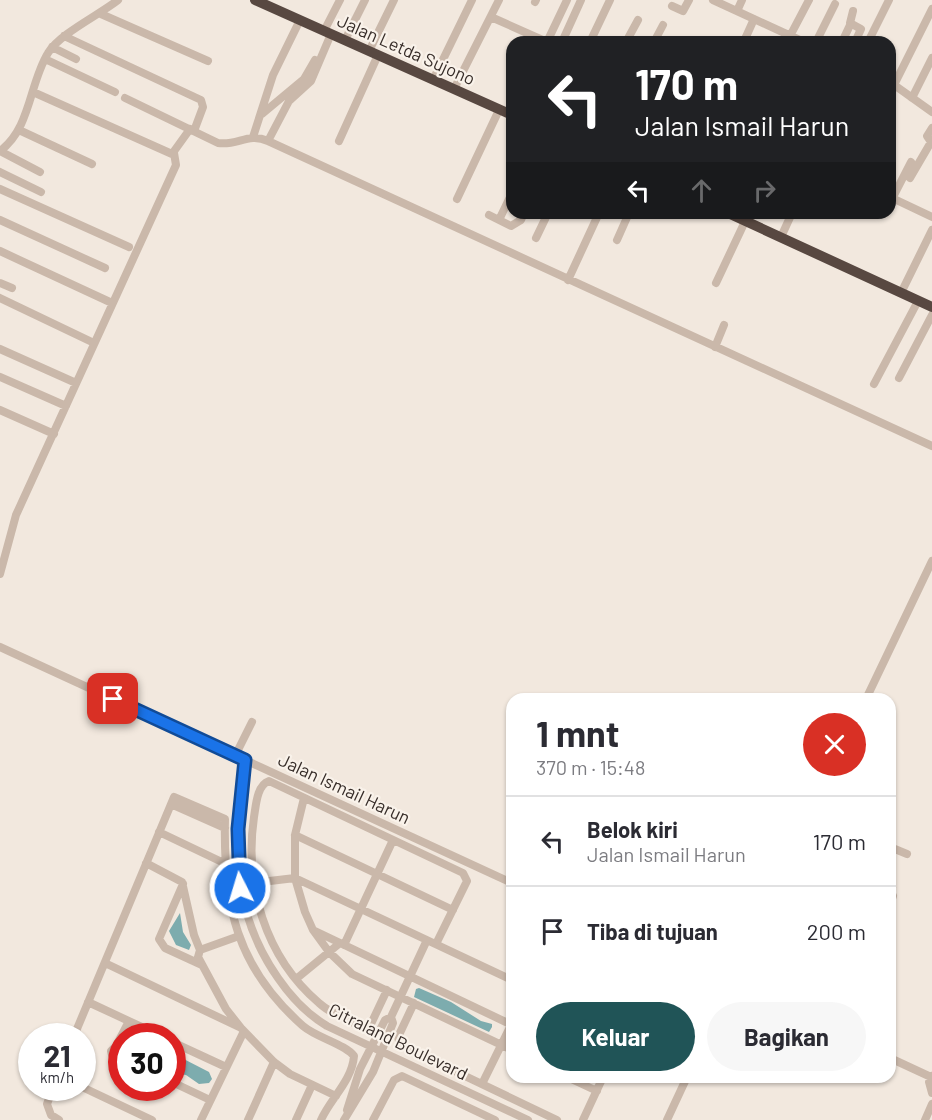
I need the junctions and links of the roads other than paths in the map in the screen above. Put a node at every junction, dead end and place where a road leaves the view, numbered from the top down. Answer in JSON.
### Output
{"nodes":[{"id":1,"x":118,"y":0,"type":"edge"},
{"id":2,"x":255,"y":0,"type":"edge"},
{"id":3,"x":340,"y":0,"type":"edge"},
{"id":4,"x":365,"y":0,"type":"edge"},
{"id":5,"x":394,"y":0,"type":"edge"},
{"id":6,"x":472,"y":0,"type":"edge"},
{"id":7,"x":499,"y":0,"type":"edge"},
{"id":8,"x":567,"y":0,"type":"edge"},
{"id":9,"x":581,"y":0,"type":"edge"},
{"id":10,"x":610,"y":0,"type":"edge"},
{"id":11,"x":689,"y":0,"type":"edge"},
{"id":12,"x":714,"y":0,"type":"edge"},
{"id":13,"x":742,"y":0,"type":"edge"},
{"id":14,"x":808,"y":0,"type":"edge"},
{"id":15,"x":889,"y":0,"type":"edge"},
{"id":16,"x":835,"y":4,"type":"dead end"},
{"id":17,"x":672,"y":6,"type":"dead end"},
{"id":18,"x":932,"y":9,"type":"edge"},
{"id":19,"x":737,"y":11,"type":"junction"},
{"id":20,"x":854,"y":11,"type":"dead end"},
{"id":21,"x":101,"y":14,"type":"junction"},
{"id":22,"x":491,"y":17,"type":"junction"},
{"id":23,"x":754,"y":19,"type":"junction"},
{"id":24,"x":300,"y":20,"type":"junction"},
{"id":25,"x":638,"y":20,"type":"dead end"},
{"id":26,"x":850,"y":23,"type":"junction"},
{"id":27,"x":663,"y":25,"type":"dead end"},
{"id":28,"x":327,"y":33,"type":"junction"},
{"id":29,"x":64,"y":36,"type":"junction"},
{"id":30,"x":534,"y":36,"type":"edge"},
{"id":31,"x":550,"y":36,"type":"edge"},
{"id":32,"x":565,"y":36,"type":"edge"},
{"id":33,"x":593,"y":36,"type":"edge"},
{"id":34,"x":629,"y":36,"type":"edge"},
{"id":35,"x":657,"y":36,"type":"edge"},
{"id":36,"x":747,"y":36,"type":"edge"},
{"id":37,"x":790,"y":36,"type":"joint"},
{"id":38,"x":819,"y":36,"type":"edge"},
{"id":39,"x":845,"y":36,"type":"edge"},
{"id":40,"x":858,"y":36,"type":"edge"},
{"id":41,"x":871,"y":36,"type":"edge"},
{"id":42,"x":345,"y":40,"type":"junction"},
{"id":43,"x":52,"y":47,"type":"junction"},
{"id":44,"x":374,"y":53,"type":"junction"},
{"id":45,"x":932,"y":58,"type":"edge"},
{"id":46,"x":45,"y":59,"type":"junction"},
{"id":47,"x":76,"y":59,"type":"dead end"},
{"id":48,"x":208,"y":61,"type":"dead end"},
{"id":49,"x":896,"y":76,"type":"edge"},
{"id":50,"x":434,"y":80,"type":"junction"},
{"id":51,"x":896,"y":87,"type":"edge"},
{"id":52,"x":454,"y":89,"type":"junction"},
{"id":53,"x":33,"y":92,"type":"junction"},
{"id":54,"x":115,"y":92,"type":"dead end"},
{"id":55,"x":125,"y":98,"type":"dead end"},
{"id":56,"x":912,"y":98,"type":"junction"},
{"id":57,"x":499,"y":110,"type":"junction"},
{"id":58,"x":932,"y":112,"type":"edge"},
{"id":59,"x":506,"y":113,"type":"edge"},
{"id":60,"x":262,"y":114,"type":"junction"},
{"id":61,"x":932,"y":128,"type":"edge"},
{"id":62,"x":19,"y":130,"type":"junction"},
{"id":63,"x":192,"y":130,"type":"junction"},
{"id":64,"x":253,"y":137,"type":"junction"},
{"id":65,"x":268,"y":141,"type":"junction"},
{"id":66,"x":339,"y":141,"type":"dead end"},
{"id":67,"x":0,"y":151,"type":"edge"},
{"id":68,"x":174,"y":153,"type":"junction"},
{"id":69,"x":903,"y":157,"type":"dead end"},
{"id":70,"x":915,"y":163,"type":"junction"},
{"id":71,"x":92,"y":164,"type":"dead end"},
{"id":72,"x":0,"y":172,"type":"edge"},
{"id":73,"x":40,"y":172,"type":"dead end"},
{"id":74,"x":910,"y":178,"type":"dead end"},
{"id":75,"x":0,"y":189,"type":"edge"},
{"id":76,"x":896,"y":191,"type":"edge"},
{"id":77,"x":41,"y":192,"type":"dead end"},
{"id":78,"x":458,"y":199,"type":"dead end"},
{"id":79,"x":896,"y":200,"type":"edge"},
{"id":80,"x":506,"y":205,"type":"edge"},
{"id":81,"x":489,"y":215,"type":"dead end"},
{"id":82,"x":932,"y":218,"type":"edge"},
{"id":83,"x":521,"y":219,"type":"edge"},
{"id":84,"x":545,"y":219,"type":"edge"},
{"id":85,"x":596,"y":219,"type":"edge"},
{"id":86,"x":626,"y":219,"type":"edge"},
{"id":87,"x":746,"y":219,"type":"edge"},
{"id":88,"x":750,"y":219,"type":"edge"},
{"id":89,"x":789,"y":219,"type":"edge"},
{"id":90,"x":0,"y":220,"type":"edge"},
{"id":91,"x":499,"y":220,"type":"junction"},
{"id":92,"x":932,"y":230,"type":"edge"},
{"id":93,"x":781,"y":237,"type":"junction"},
{"id":94,"x":536,"y":238,"type":"dead end"},
{"id":95,"x":617,"y":240,"type":"dead end"},
{"id":96,"x":129,"y":247,"type":"dead end"},
{"id":97,"x":0,"y":251,"type":"edge"},
{"id":98,"x":105,"y":268,"type":"dead end"},
{"id":99,"x":568,"y":280,"type":"junction"},
{"id":100,"x":0,"y":282,"type":"edge"},
{"id":101,"x":716,"y":283,"type":"dead end"},
{"id":102,"x":12,"y":288,"type":"dead end"},
{"id":103,"x":901,"y":292,"type":"junction"},
{"id":104,"x":0,"y":298,"type":"edge"},
{"id":105,"x":918,"y":301,"type":"junction"},
{"id":106,"x":112,"y":303,"type":"junction"},
{"id":107,"x":932,"y":307,"type":"edge"},
{"id":108,"x":932,"y":315,"type":"edge"},
{"id":109,"x":724,"y":325,"type":"dead end"},
{"id":110,"x":94,"y":343,"type":"junction"},
{"id":111,"x":715,"y":347,"type":"junction"},
{"id":112,"x":0,"y":349,"type":"edge"},
{"id":113,"x":0,"y":377,"type":"edge"},
{"id":114,"x":899,"y":378,"type":"dead end"},
{"id":115,"x":76,"y":383,"type":"junction"},
{"id":116,"x":874,"y":384,"type":"dead end"},
{"id":117,"x":66,"y":406,"type":"junction"},
{"id":118,"x":0,"y":410,"type":"edge"},
{"id":119,"x":54,"y":434,"type":"junction"},
{"id":120,"x":932,"y":446,"type":"edge"},
{"id":121,"x":932,"y":561,"type":"edge"},
{"id":122,"x":0,"y":574,"type":"edge"},
{"id":123,"x":1,"y":650,"type":"edge"},
{"id":124,"x":869,"y":693,"type":"edge"},
{"id":125,"x":252,"y":722,"type":"dead end"},
{"id":126,"x":235,"y":756,"type":"junction"},
{"id":127,"x":245,"y":760,"type":"junction"},
{"id":128,"x":304,"y":798,"type":"junction"},
{"id":129,"x":159,"y":832,"type":"junction"},
{"id":130,"x":295,"y":835,"type":"junction"},
{"id":131,"x":393,"y":840,"type":"junction"},
{"id":132,"x":896,"y":849,"type":"edge"},
{"id":133,"x":907,"y":854,"type":"dead end"},
{"id":134,"x":146,"y":863,"type":"junction"},
{"id":135,"x":224,"y":863,"type":"junction"},
{"id":136,"x":377,"y":874,"type":"junction"},
{"id":137,"x":295,"y":878,"type":"junction"},
{"id":138,"x":506,"y":880,"type":"edge"},
{"id":139,"x":253,"y":883,"type":"junction"},
{"id":140,"x":183,"y":884,"type":"junction"},
{"id":141,"x":361,"y":909,"type":"junction"},
{"id":142,"x":453,"y":910,"type":"junction"},
{"id":143,"x":313,"y":930,"type":"junction"},
{"id":144,"x":239,"y":936,"type":"junction"},
{"id":145,"x":427,"y":940,"type":"junction"},
{"id":146,"x":342,"y":944,"type":"junction"},
{"id":147,"x":436,"y":944,"type":"junction"},
{"id":148,"x":200,"y":950,"type":"junction"},
{"id":149,"x":329,"y":952,"type":"junction"},
{"id":150,"x":105,"y":963,"type":"junction"},
{"id":151,"x":202,"y":965,"type":"junction"},
{"id":152,"x":410,"y":977,"type":"junction"},
{"id":153,"x":506,"y":977,"type":"edge"},
{"id":154,"x":296,"y":979,"type":"junction"},
{"id":155,"x":387,"y":990,"type":"junction"},
{"id":156,"x":400,"y":997,"type":"junction"},
{"id":157,"x":88,"y":1002,"type":"junction"},
{"id":158,"x":414,"y":1003,"type":"junction"},
{"id":159,"x":391,"y":1017,"type":"junction"},
{"id":160,"x":129,"y":1021,"type":"joint"},
{"id":161,"x":506,"y":1022,"type":"edge"},
{"id":162,"x":79,"y":1023,"type":"edge"},
{"id":163,"x":133,"y":1023,"type":"edge"},
{"id":164,"x":242,"y":1029,"type":"junction"},
{"id":165,"x":506,"y":1034,"type":"edge"},
{"id":166,"x":501,"y":1045,"type":"junction"},
{"id":167,"x":372,"y":1047,"type":"junction"},
{"id":168,"x":506,"y":1047,"type":"edge"},
{"id":169,"x":186,"y":1048,"type":"edge"},
{"id":170,"x":381,"y":1051,"type":"junction"},
{"id":171,"x":896,"y":1061,"type":"edge"},
{"id":172,"x":274,"y":1062,"type":"junction"},
{"id":173,"x":226,"y":1067,"type":"junction"},
{"id":174,"x":931,"y":1076,"type":"edge"},
{"id":175,"x":579,"y":1083,"type":"edge"},
{"id":176,"x":601,"y":1083,"type":"edge"},
{"id":177,"x":684,"y":1083,"type":"edge"},
{"id":178,"x":482,"y":1084,"type":"junction"},
{"id":179,"x":312,"y":1085,"type":"junction"},
{"id":180,"x":186,"y":1089,"type":"edge"},
{"id":181,"x":597,"y":1092,"type":"junction"},
{"id":182,"x":932,"y":1093,"type":"edge"},
{"id":183,"x":96,"y":1094,"type":"edge"},
{"id":184,"x":336,"y":1096,"type":"junction"},
{"id":185,"x":210,"y":1100,"type":"junction"},
{"id":186,"x":48,"y":1101,"type":"edge"},
{"id":187,"x":932,"y":1104,"type":"edge"},
{"id":188,"x":58,"y":1120,"type":"edge"},
{"id":189,"x":152,"y":1120,"type":"edge"},
{"id":190,"x":201,"y":1120,"type":"edge"},
{"id":191,"x":248,"y":1120,"type":"edge"},
{"id":192,"x":296,"y":1120,"type":"edge"},
{"id":193,"x":321,"y":1120,"type":"edge"},
{"id":194,"x":373,"y":1120,"type":"edge"},
{"id":195,"x":495,"y":1120,"type":"edge"},
{"id":196,"x":528,"y":1120,"type":"edge"},
{"id":197,"x":557,"y":1120,"type":"edge"},
{"id":198,"x":583,"y":1120,"type":"edge"},
{"id":199,"x":667,"y":1120,"type":"edge"},
{"id":200,"x":925,"y":1120,"type":"edge"}],
"edges":[{"from":1,"to":21,"type":"street"},
{"from":2,"to":24,"type":"highway","name":"Jalan Letda Sujono"},
{"from":3,"to":28,"type":"street"},
{"from":4,"to":42,"type":"street"},
{"from":5,"to":44,"type":"street"},
{"from":6,"to":50,"type":"street"},
{"from":7,"to":22,"type":"street"},
{"from":8,"to":31,"type":"street"},
{"from":9,"to":32,"type":"street"},
{"from":10,"to":33,"type":"street"},
{"from":11,"to":17,"type":"street"},
{"from":12,"to":19,"type":"street"},
{"from":13,"to":19,"type":"street"},
{"from":14,"to":37,"type":"street"},
{"from":15,"to":41,"type":"street"},
{"from":16,"to":38,"type":"street"},
{"from":18,"to":49,"type":"street"},
{"from":19,"to":23,"type":"street"},
{"from":20,"to":26,"type":"street"},
{"from":21,"to":29,"type":"street"},
{"from":21,"to":48,"type":"street"},
{"from":22,"to":30,"type":"street"},
{"from":22,"to":52,"type":"street"},
{"from":23,"to":36,"type":"street"},
{"from":23,"to":37,"type":"street"},
{"from":24,"to":28,"type":"highway","name":"Jalan Letda Sujono"},
{"from":24,"to":60,"type":"street"},
{"from":25,"to":34,"type":"street"},
{"from":26,"to":39,"type":"street"},
{"from":26,"to":40,"type":"street"},
{"from":27,"to":35,"type":"street"},
{"from":28,"to":42,"type":"highway","name":"Jalan Letda Sujono"},
{"from":28,"to":60,"type":"street"},
{"from":28,"to":65,"type":"street"},
{"from":29,"to":43,"type":"street"},
{"from":29,"to":63,"type":"street"},
{"from":42,"to":44,"type":"highway","name":"Jalan Letda Sujono"},
{"from":43,"to":46,"type":"street"},
{"from":43,"to":47,"type":"street"},
{"from":44,"to":50,"type":"highway","name":"Jalan Letda Sujono"},
{"from":44,"to":66,"type":"street"},
{"from":45,"to":56,"type":"street"},
{"from":46,"to":53,"type":"street"},
{"from":46,"to":54,"type":"street"},
{"from":50,"to":52,"type":"highway","name":"Jalan Letda Sujono"},
{"from":51,"to":56,"type":"street"},
{"from":52,"to":57,"type":"highway","name":"Jalan Letda Sujono"},
{"from":53,"to":62,"type":"street"},
{"from":53,"to":68,"type":"street"},
{"from":55,"to":63,"type":"street"},
{"from":56,"to":58,"type":"street"},
{"from":57,"to":59,"type":"highway","name":"Jalan Letda Sujono"},
{"from":57,"to":78,"type":"street"},
{"from":60,"to":64,"type":"street"},
{"from":61,"to":70,"type":"street"},
{"from":62,"to":67,"type":"street"},
{"from":62,"to":71,"type":"street"},
{"from":63,"to":64,"type":"street"},
{"from":63,"to":68,"type":"street"},
{"from":64,"to":65,"type":"street"},
{"from":65,"to":99,"type":"street"},
{"from":67,"to":73,"type":"street"},
{"from":68,"to":106,"type":"street"},
{"from":69,"to":70,"type":"street"},
{"from":70,"to":74,"type":"street"},
{"from":70,"to":76,"type":"street"},
{"from":72,"to":77,"type":"street"},
{"from":75,"to":96,"type":"street"},
{"from":79,"to":82,"type":"street"},
{"from":80,"to":91,"type":"street"},
{"from":81,"to":91,"type":"street"},
{"from":83,"to":91,"type":"street"},
{"from":84,"to":94,"type":"street"},
{"from":85,"to":99,"type":"street"},
{"from":86,"to":95,"type":"street"},
{"from":87,"to":101,"type":"street"},
{"from":88,"to":93,"type":"highway"},
{"from":89,"to":93,"type":"street"},
{"from":90,"to":98,"type":"street"},
{"from":92,"to":103,"type":"street"},
{"from":93,"to":103,"type":"highway"},
{"from":97,"to":106,"type":"street"},
{"from":99,"to":111,"type":"street"},
{"from":100,"to":102,"type":"street"},
{"from":103,"to":105,"type":"highway"},
{"from":104,"to":110,"type":"street"},
{"from":105,"to":107,"type":"highway"},
{"from":105,"to":116,"type":"street"},
{"from":106,"to":110,"type":"street"},
{"from":108,"to":114,"type":"street"},
{"from":109,"to":111,"type":"street"},
{"from":110,"to":115,"type":"street"},
{"from":111,"to":120,"type":"street"},
{"from":112,"to":115,"type":"street"},
{"from":113,"to":117,"type":"street"},
{"from":115,"to":117,"type":"street"},
{"from":117,"to":119,"type":"street"},
{"from":118,"to":119,"type":"street"},
{"from":119,"to":122,"type":"street"},
{"from":121,"to":124,"type":"street"},
{"from":123,"to":126,"type":"street","name":"Jalan Ismail Harun"},
{"from":125,"to":126,"type":"street"},
{"from":126,"to":127,"type":"street","name":"Jalan Ismail Harun"},
{"from":127,"to":138,"type":"street","name":"Jalan Ismail Harun"},
{"from":127,"to":167,"type":"street","name":"Citraland Boulevard"},
{"from":128,"to":130,"type":"street"},
{"from":128,"to":131,"type":"street"},
{"from":128,"to":139,"type":"street"},
{"from":129,"to":134,"type":"street"},
{"from":129,"to":135,"type":"street"},
{"from":129,"to":135,"type":"street"},
{"from":130,"to":136,"type":"street"},
{"from":130,"to":137,"type":"street"},
{"from":131,"to":136,"type":"street"},
{"from":131,"to":142,"type":"street"},
{"from":132,"to":133,"type":"street"},
{"from":134,"to":140,"type":"street"},
{"from":134,"to":150,"type":"street"},
{"from":135,"to":144,"type":"street"},
{"from":136,"to":141,"type":"street"},
{"from":136,"to":142,"type":"street"},
{"from":137,"to":139,"type":"street"},
{"from":137,"to":141,"type":"street"},
{"from":137,"to":143,"type":"street"},
{"from":139,"to":154,"type":"street"},
{"from":140,"to":148,"type":"street"},
{"from":140,"to":151,"type":"street"},
{"from":141,"to":145,"type":"street"},
{"from":141,"to":146,"type":"street"},
{"from":142,"to":147,"type":"street"},
{"from":143,"to":146,"type":"street"},
{"from":143,"to":149,"type":"street"},
{"from":144,"to":148,"type":"street"},
{"from":144,"to":184,"type":"street"},
{"from":145,"to":147,"type":"street"},
{"from":145,"to":152,"type":"street"},
{"from":146,"to":149,"type":"street"},
{"from":146,"to":152,"type":"street"},
{"from":147,"to":153,"type":"street"},
{"from":148,"to":151,"type":"street"},
{"from":149,"to":154,"type":"street"},
{"from":149,"to":155,"type":"street"},
{"from":150,"to":157,"type":"street"},
{"from":150,"to":164,"type":"street"},
{"from":151,"to":164,"type":"street"},
{"from":152,"to":156,"type":"street"},
{"from":152,"to":161,"type":"street"},
{"from":154,"to":155,"type":"street"},
{"from":155,"to":156,"type":"street"},
{"from":156,"to":158,"type":"street"},
{"from":156,"to":159,"type":"street"},
{"from":157,"to":160,"type":"street"},
{"from":157,"to":162,"type":"street"},
{"from":158,"to":166,"type":"street"},
{"from":158,"to":178,"type":"street"},
{"from":159,"to":167,"type":"street"},
{"from":159,"to":170,"type":"street"},
{"from":160,"to":163,"type":"street"},
{"from":164,"to":172,"type":"street"},
{"from":164,"to":173,"type":"street"},
{"from":165,"to":166,"type":"street"},
{"from":166,"to":168,"type":"street"},
{"from":166,"to":178,"type":"street"},
{"from":167,"to":170,"type":"street","name":"Citraland Boulevard"},
{"from":167,"to":170,"type":"street"},
{"from":169,"to":173,"type":"street"},
{"from":170,"to":196,"type":"street","name":"Citraland Boulevard"},
{"from":171,"to":174,"type":"street"},
{"from":172,"to":179,"type":"street"},
{"from":172,"to":191,"type":"street"},
{"from":173,"to":185,"type":"street"},
{"from":174,"to":182,"type":"street"},
{"from":175,"to":181,"type":"street"},
{"from":176,"to":181,"type":"street"},
{"from":177,"to":199,"type":"street"},
{"from":178,"to":197,"type":"street"},
{"from":179,"to":184,"type":"street"},
{"from":179,"to":192,"type":"street"},
{"from":180,"to":185,"type":"street"},
{"from":181,"to":198,"type":"street"},
{"from":183,"to":189,"type":"street"},
{"from":184,"to":193,"type":"street"},
{"from":185,"to":190,"type":"street"},
{"from":186,"to":188,"type":"street"},
{"from":187,"to":200,"type":"street"},
{"from":194,"to":195,"type":"street"}]}
